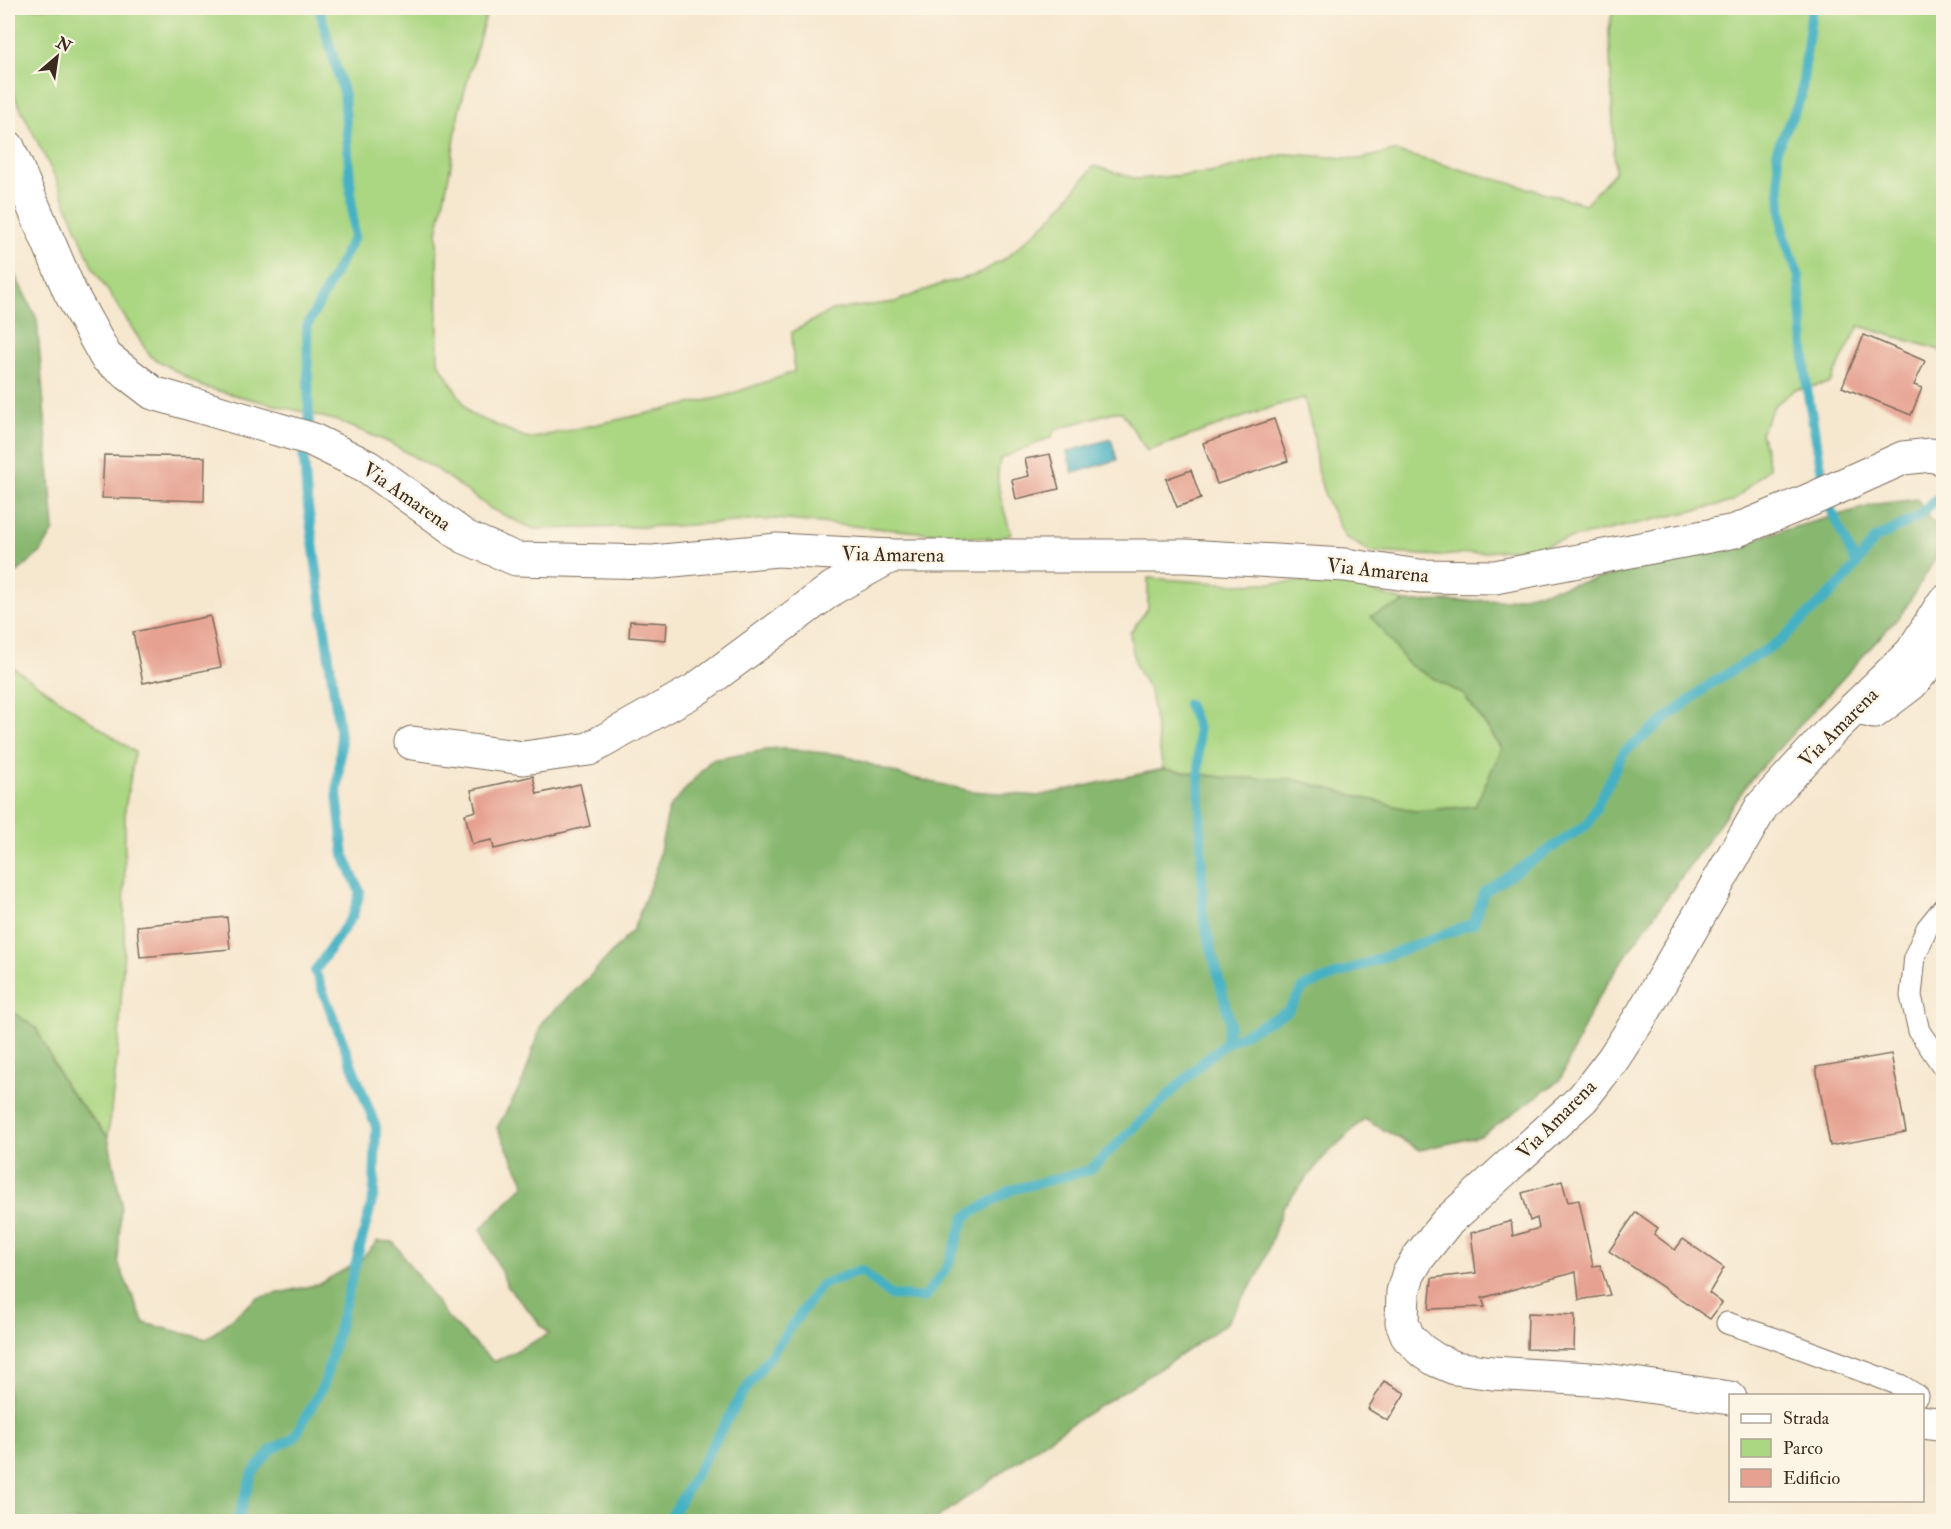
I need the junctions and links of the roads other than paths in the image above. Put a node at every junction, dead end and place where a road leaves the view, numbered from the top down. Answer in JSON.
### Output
{"nodes":[{"id":1,"x":8,"y":147,"type":"edge"},
{"id":2,"x":1944,"y":459,"type":"edge"},
{"id":3,"x":891,"y":556,"type":"junction"},
{"id":4,"x":1944,"y":602,"type":"edge"},
{"id":5,"x":1944,"y":646,"type":"edge"},
{"id":6,"x":1857,"y":708,"type":"junction"},
{"id":7,"x":412,"y":743,"type":"dead end"},
{"id":8,"x":1944,"y":907,"type":"edge"},
{"id":9,"x":1944,"y":1068,"type":"edge"},
{"id":10,"x":1727,"y":1323,"type":"dead end"},
{"id":11,"x":1916,"y":1394,"type":"edge"},
{"id":12,"x":1729,"y":1398,"type":"edge"},
{"id":13,"x":1924,"y":1399,"type":"edge"},
{"id":14,"x":1944,"y":1412,"type":"edge"},
{"id":15,"x":1924,"y":1422,"type":"edge"},
{"id":16,"x":1944,"y":1425,"type":"edge"}],
"edges":[{"from":1,"to":3,"type":"street","name":"Via Amarena"},
{"from":2,"to":3,"type":"street","name":"Via Amarena"},
{"from":3,"to":7,"type":"street"},
{"from":4,"to":6,"type":"street","name":"Via Amarena"},
{"from":5,"to":6,"type":"street"},
{"from":6,"to":12,"type":"street","name":"Via Amarena"},
{"from":8,"to":9,"type":"lane"},
{"from":10,"to":11,"type":"lane"},
{"from":13,"to":14,"type":"lane"},
{"from":15,"to":16,"type":"street"}]}
